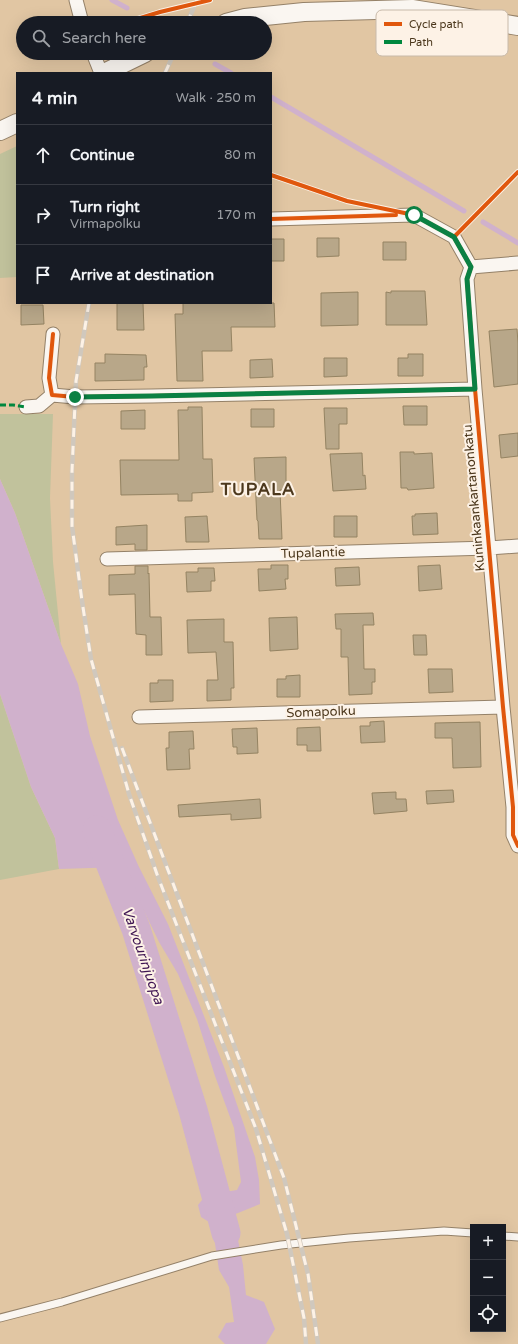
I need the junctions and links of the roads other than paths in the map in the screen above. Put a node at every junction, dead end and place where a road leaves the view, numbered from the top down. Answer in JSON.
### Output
{"nodes":[{"id":1,"x":76,"y":0,"type":"edge"},
{"id":2,"x":376,"y":10,"type":"edge"},
{"id":3,"x":376,"y":10,"type":"edge"},
{"id":4,"x":418,"y":10,"type":"edge"},
{"id":5,"x":80,"y":16,"type":"edge"},
{"id":6,"x":265,"y":16,"type":"edge"},
{"id":7,"x":508,"y":24,"type":"edge"},
{"id":8,"x":518,"y":26,"type":"edge"},
{"id":9,"x":96,"y":60,"type":"edge"},
{"id":10,"x":130,"y":60,"type":"edge"},
{"id":11,"x":102,"y":72,"type":"edge"},
{"id":12,"x":105,"y":72,"type":"edge"},
{"id":13,"x":16,"y":123,"type":"edge"},
{"id":14,"x":0,"y":131,"type":"edge"},
{"id":15,"x":272,"y":219,"type":"edge"},
{"id":16,"x":518,"y":263,"type":"edge"},
{"id":17,"x":471,"y":267,"type":"junction"},
{"id":18,"x":53,"y":334,"type":"dead end"},
{"id":19,"x":475,"y":389,"type":"junction"},
{"id":20,"x":52,"y":395,"type":"junction"},
{"id":21,"x":26,"y":407,"type":"dead end"},
{"id":22,"x":518,"y":546,"type":"edge"},
{"id":23,"x":489,"y":548,"type":"junction"},
{"id":24,"x":107,"y":559,"type":"dead end"},
{"id":25,"x":503,"y":707,"type":"junction"},
{"id":26,"x":139,"y":717,"type":"dead end"},
{"id":27,"x":516,"y":809,"type":"edge"},
{"id":28,"x":518,"y":846,"type":"edge"},
{"id":29,"x":470,"y":1233,"type":"edge"},
{"id":30,"x":506,"y":1236,"type":"edge"},
{"id":31,"x":518,"y":1237,"type":"edge"},
{"id":32,"x":0,"y":1318,"type":"edge"}],
"edges":[{"from":1,"to":5,"type":"street"},
{"from":2,"to":6,"type":"main road"},
{"from":3,"to":4,"type":"main road"},
{"from":7,"to":8,"type":"main road"},
{"from":9,"to":11,"type":"street"},
{"from":10,"to":12,"type":"main road"},
{"from":13,"to":14,"type":"main road"},
{"from":15,"to":17,"type":"street"},
{"from":16,"to":17,"type":"street"},
{"from":17,"to":19,"type":"street","name":"Kuninkaankartanonkatu"},
{"from":18,"to":20,"type":"street"},
{"from":19,"to":20,"type":"street"},
{"from":19,"to":23,"type":"street","name":"Kuninkaankartanonkatu"},
{"from":20,"to":21,"type":"street"},
{"from":22,"to":23,"type":"street","name":"Tupalantie"},
{"from":23,"to":24,"type":"street","name":"Tupalantie"},
{"from":23,"to":25,"type":"street","name":"Kuninkaankartanonkatu"},
{"from":25,"to":26,"type":"street","name":"Somapolku"},
{"from":25,"to":27,"type":"street","name":"Kuninkaankartanonkatu"},
{"from":27,"to":28,"type":"street","name":"Kuninkaankartanonkatu"},
{"from":29,"to":32,"type":"lane"},
{"from":30,"to":31,"type":"lane"}]}
